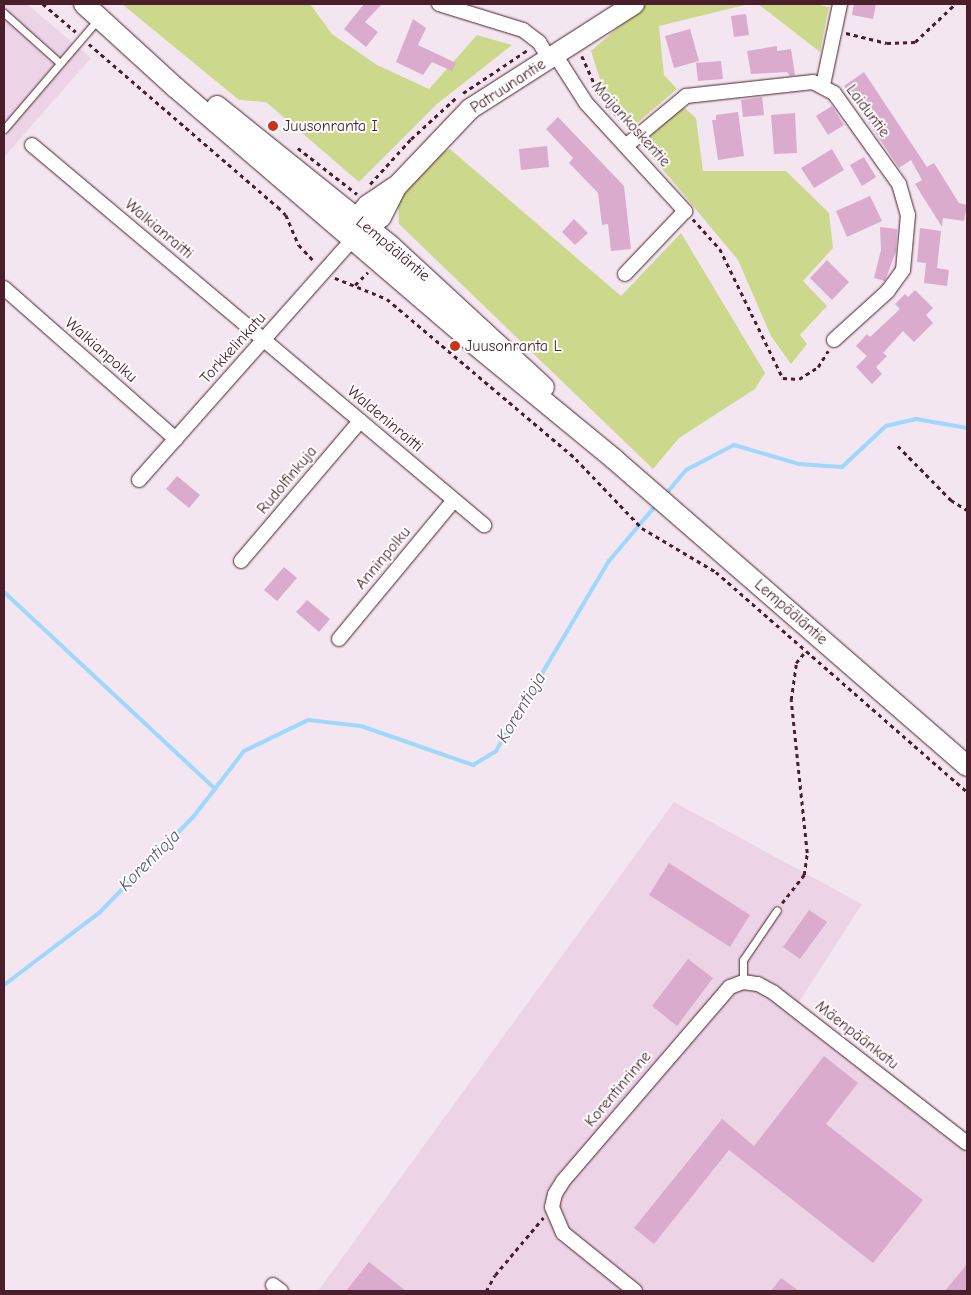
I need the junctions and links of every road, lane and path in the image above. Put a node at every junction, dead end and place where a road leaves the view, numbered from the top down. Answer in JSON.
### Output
{"nodes":[{"id":1,"x":50,"y":4,"type":"edge"},
{"id":2,"x":84,"y":4,"type":"edge"},
{"id":3,"x":439,"y":4,"type":"edge"},
{"id":4,"x":634,"y":4,"type":"edge"},
{"id":5,"x":840,"y":4,"type":"edge"},
{"id":6,"x":954,"y":4,"type":"edge"},
{"id":7,"x":47,"y":7,"type":"dead end"},
{"id":8,"x":4,"y":13,"type":"edge"},
{"id":9,"x":99,"y":18,"type":"junction"},
{"id":10,"x":834,"y":31,"type":"junction"},
{"id":11,"x":576,"y":43,"type":"junction"},
{"id":12,"x":553,"y":58,"type":"junction"},
{"id":13,"x":60,"y":63,"type":"junction"},
{"id":14,"x":823,"y":84,"type":"junction"},
{"id":15,"x":4,"y":129,"type":"edge"},
{"id":16,"x":631,"y":142,"type":"junction"},
{"id":17,"x":32,"y":145,"type":"dead end"},
{"id":18,"x":298,"y":148,"type":"dead end"},
{"id":19,"x":360,"y":196,"type":"dead end"},
{"id":20,"x":685,"y":211,"type":"junction"},
{"id":21,"x":360,"y":229,"type":"junction"},
{"id":22,"x":625,"y":274,"type":"dead end"},
{"id":23,"x":4,"y":288,"type":"edge"},
{"id":24,"x":264,"y":340,"type":"junction"},
{"id":25,"x":834,"y":340,"type":"joint"},
{"id":26,"x":360,"y":421,"type":"junction"},
{"id":27,"x":176,"y":438,"type":"junction"},
{"id":28,"x":898,"y":446,"type":"dead end"},
{"id":29,"x":139,"y":480,"type":"dead end"},
{"id":30,"x":454,"y":500,"type":"junction"},
{"id":31,"x":967,"y":510,"type":"edge"},
{"id":32,"x":632,"y":520,"type":"dead end"},
{"id":33,"x":484,"y":525,"type":"dead end"},
{"id":34,"x":241,"y":561,"type":"dead end"},
{"id":35,"x":339,"y":639,"type":"dead end"},
{"id":36,"x":805,"y":652,"type":"junction"},
{"id":37,"x":967,"y":766,"type":"edge"},
{"id":38,"x":967,"y":792,"type":"edge"},
{"id":39,"x":777,"y":910,"type":"joint"},
{"id":40,"x":743,"y":982,"type":"junction"},
{"id":41,"x":967,"y":1144,"type":"edge"},
{"id":42,"x":552,"y":1207,"type":"junction"},
{"id":43,"x":486,"y":1291,"type":"edge"},
{"id":44,"x":635,"y":1291,"type":"edge"}],
"edges":[{"from":1,"to":7,"type":"path"},
{"from":2,"to":9,"type":"main road","name":"Lempääläntie"},
{"from":3,"to":12,"type":"street","name":"Maijankoskentie"},
{"from":4,"to":11,"type":"main road","name":"Patruunantie"},
{"from":5,"to":10,"type":"street"},
{"from":6,"to":10,"type":"path"},
{"from":8,"to":13,"type":"lane"},
{"from":9,"to":13,"type":"lane"},
{"from":9,"to":21,"type":"main road","name":"Lempääläntie"},
{"from":10,"to":14,"type":"street"},
{"from":11,"to":12,"type":"main road","name":"Patruunantie"},
{"from":11,"to":16,"type":"path"},
{"from":12,"to":16,"type":"street","name":"Maijankoskentie"},
{"from":12,"to":21,"type":"main road","name":"Patruunantie"},
{"from":13,"to":15,"type":"lane"},
{"from":14,"to":16,"type":"street","name":"Laiduntie"},
{"from":14,"to":25,"type":"street","name":"Laiduntie"},
{"from":16,"to":20,"type":"street","name":"Maijankoskentie"},
{"from":17,"to":24,"type":"street","name":"Walkianraitti"},
{"from":18,"to":19,"type":"path"},
{"from":20,"to":22,"type":"street"},
{"from":20,"to":25,"type":"path"},
{"from":21,"to":24,"type":"street","name":"Torkkelinkatu"},
{"from":21,"to":37,"type":"main road","name":"Lempääläntie"},
{"from":23,"to":27,"type":"street","name":"Walkianpolku"},
{"from":24,"to":26,"type":"street","name":"Waldeninraitti"},
{"from":24,"to":27,"type":"street","name":"Torkkelinkatu"},
{"from":26,"to":30,"type":"street","name":"Waldeninraitti"},
{"from":26,"to":34,"type":"street","name":"Rudolfinkuja"},
{"from":27,"to":29,"type":"street","name":"Torkkelinkatu"},
{"from":28,"to":31,"type":"path"},
{"from":30,"to":33,"type":"street","name":"Waldeninraitti"},
{"from":30,"to":35,"type":"street","name":"Anninpolku"},
{"from":32,"to":36,"type":"path"},
{"from":36,"to":38,"type":"path"},
{"from":36,"to":39,"type":"path"},
{"from":39,"to":40,"type":"lane"},
{"from":40,"to":41,"type":"street","name":"Mäenpäänkatu"},
{"from":40,"to":42,"type":"street","name":"Korentinrinne"},
{"from":42,"to":43,"type":"path"},
{"from":42,"to":44,"type":"street"}]}
